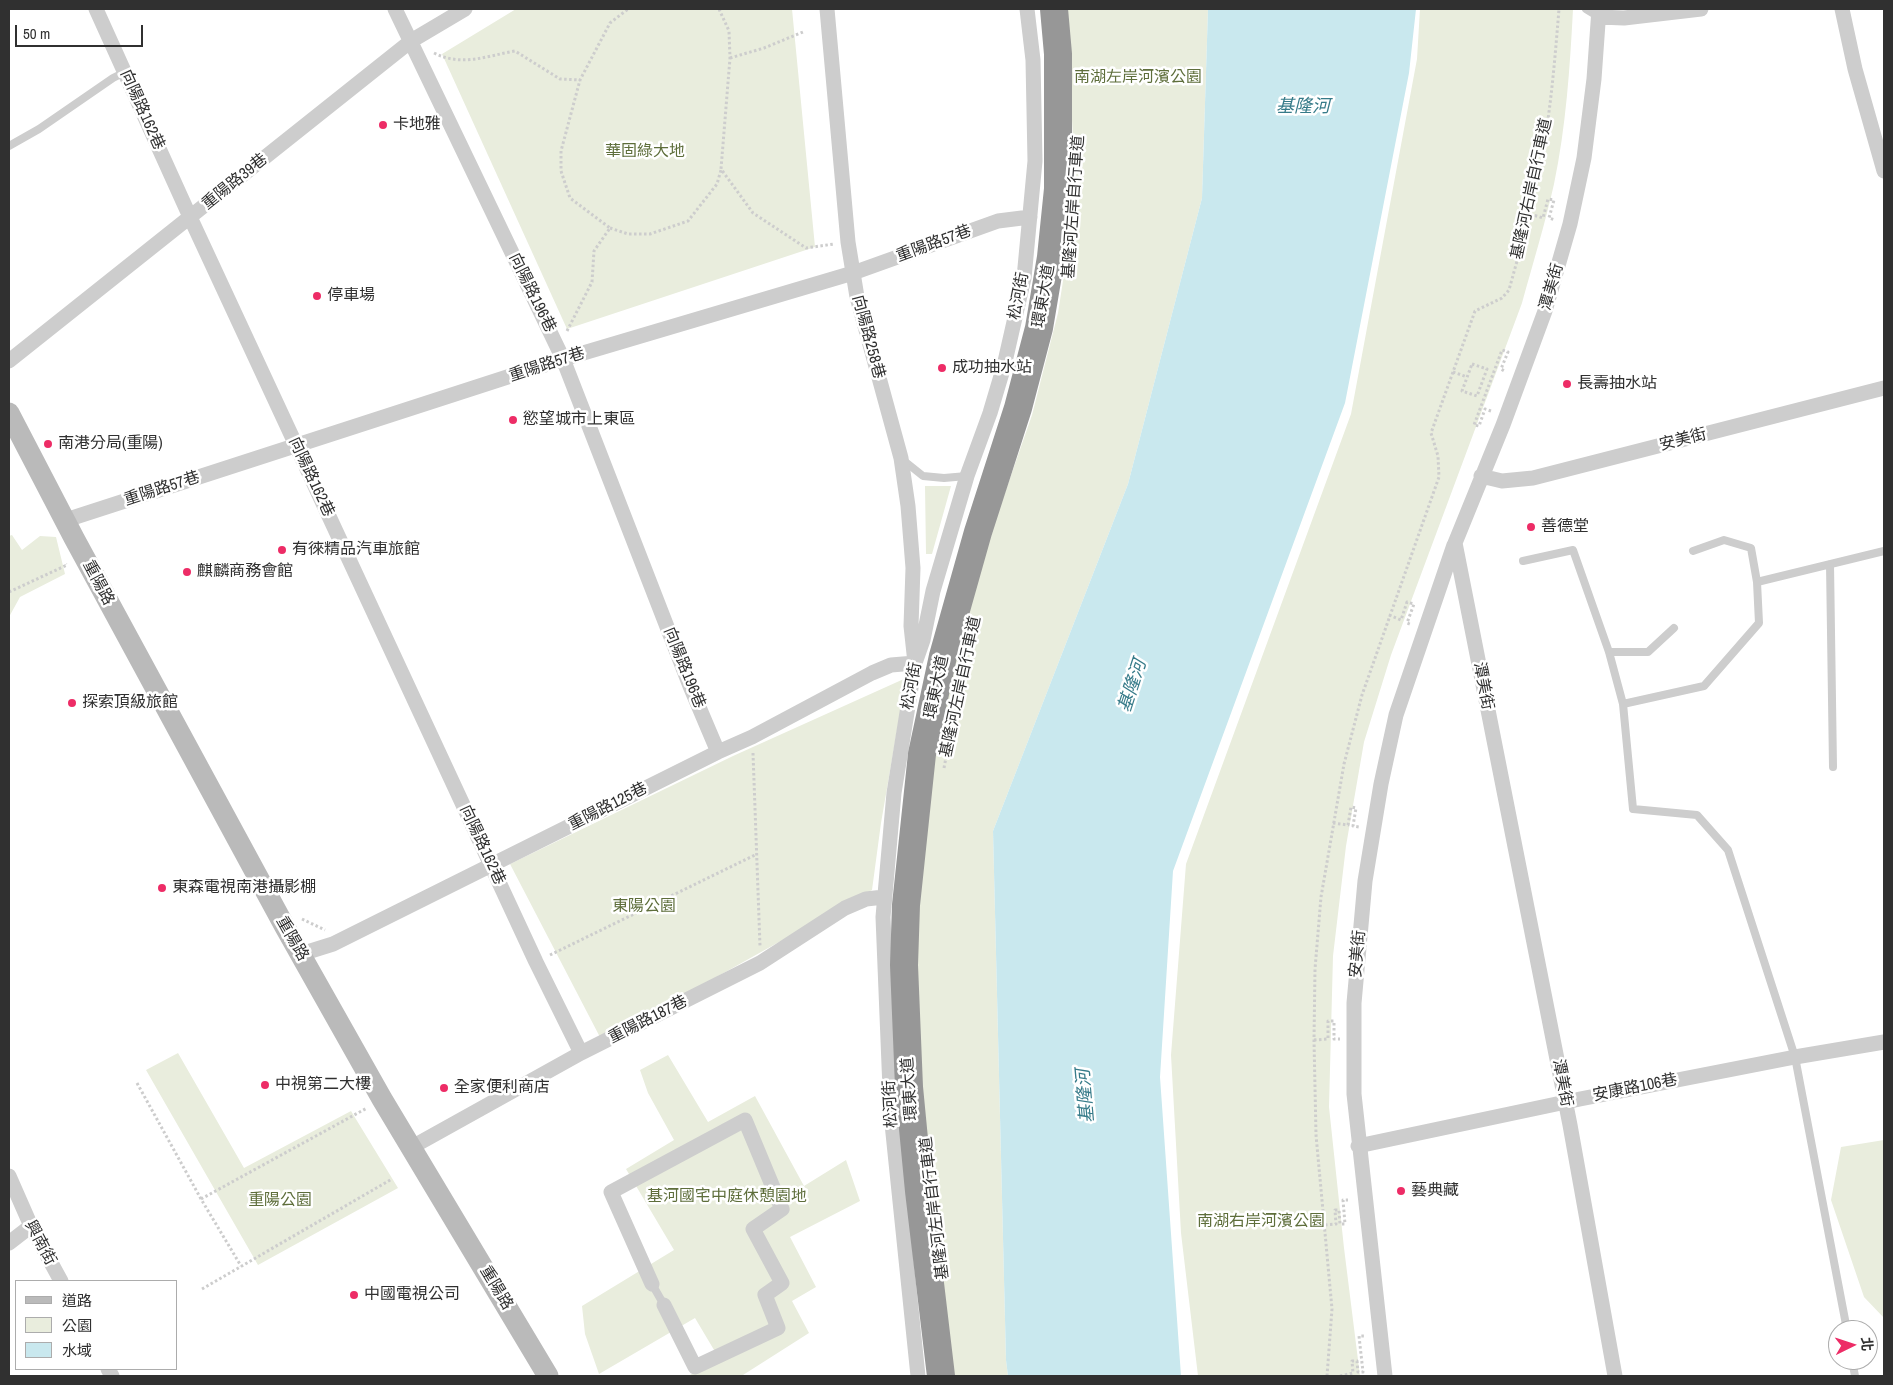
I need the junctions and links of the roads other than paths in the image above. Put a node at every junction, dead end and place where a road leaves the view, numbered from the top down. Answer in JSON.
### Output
{"nodes":[{"id":1,"x":96,"y":9,"type":"edge"},
{"id":2,"x":394,"y":9,"type":"edge"},
{"id":3,"x":465,"y":9,"type":"edge"},
{"id":4,"x":826,"y":9,"type":"edge"},
{"id":5,"x":1027,"y":9,"type":"edge"},
{"id":6,"x":1054,"y":9,"type":"edge"},
{"id":7,"x":1586,"y":9,"type":"edge"},
{"id":8,"x":1701,"y":9,"type":"edge"},
{"id":9,"x":1842,"y":9,"type":"edge"},
{"id":10,"x":1599,"y":13,"type":"edge"},
{"id":11,"x":411,"y":41,"type":"junction"},
{"id":12,"x":125,"y":72,"type":"junction"},
{"id":13,"x":9,"y":146,"type":"edge"},
{"id":14,"x":1884,"y":171,"type":"edge"},
{"id":15,"x":190,"y":217,"type":"junction"},
{"id":16,"x":1030,"y":217,"type":"junction"},
{"id":17,"x":853,"y":273,"type":"junction"},
{"id":18,"x":563,"y":359,"type":"junction"},
{"id":19,"x":9,"y":361,"type":"edge"},
{"id":20,"x":1884,"y":388,"type":"edge"},
{"id":21,"x":9,"y":413,"type":"edge"},
{"id":22,"x":297,"y":446,"type":"junction"},
{"id":23,"x":901,"y":458,"type":"junction"},
{"id":24,"x":968,"y":476,"type":"junction"},
{"id":25,"x":1481,"y":476,"type":"junction"},
{"id":26,"x":66,"y":520,"type":"junction"},
{"id":27,"x":1455,"y":543,"type":"junction"},
{"id":28,"x":1693,"y":551,"type":"dead end"},
{"id":29,"x":1884,"y":551,"type":"edge"},
{"id":30,"x":1523,"y":561,"type":"dead end"},
{"id":31,"x":1830,"y":564,"type":"junction"},
{"id":32,"x":1757,"y":582,"type":"junction"},
{"id":33,"x":1674,"y":628,"type":"dead end"},
{"id":34,"x":1608,"y":652,"type":"junction"},
{"id":35,"x":915,"y":663,"type":"junction"},
{"id":36,"x":1623,"y":704,"type":"junction"},
{"id":37,"x":718,"y":752,"type":"junction"},
{"id":38,"x":1833,"y":766,"type":"dead end"},
{"id":39,"x":492,"y":866,"type":"junction"},
{"id":40,"x":884,"y":897,"type":"junction"},
{"id":41,"x":301,"y":954,"type":"junction"},
{"id":42,"x":1884,"y":1042,"type":"edge"},
{"id":43,"x":581,"y":1053,"type":"junction"},
{"id":44,"x":1795,"y":1057,"type":"junction"},
{"id":45,"x":1565,"y":1102,"type":"junction"},
{"id":46,"x":1358,"y":1146,"type":"junction"},
{"id":47,"x":412,"y":1147,"type":"junction"},
{"id":48,"x":9,"y":1176,"type":"edge"},
{"id":49,"x":31,"y":1226,"type":"junction"},
{"id":50,"x":9,"y":1243,"type":"edge"},
{"id":51,"x":60,"y":1280,"type":"edge"},
{"id":52,"x":652,"y":1284,"type":"joint"},
{"id":53,"x":664,"y":1305,"type":"joint"},
{"id":54,"x":1845,"y":1320,"type":"edge"},
{"id":55,"x":548,"y":1376,"type":"edge"},
{"id":56,"x":918,"y":1376,"type":"edge"},
{"id":57,"x":941,"y":1376,"type":"edge"},
{"id":58,"x":1385,"y":1376,"type":"edge"},
{"id":59,"x":1615,"y":1376,"type":"edge"}],
"edges":[{"from":1,"to":12,"type":"street","name":"向陽路162巷"},
{"from":2,"to":11,"type":"street","name":"向陽路196巷"},
{"from":3,"to":11,"type":"street","name":"重陽路39巷"},
{"from":4,"to":17,"type":"street","name":"向陽路258巷"},
{"from":5,"to":16,"type":"street","name":"松河街"},
{"from":6,"to":57,"type":"highway","name":"環東大道","bridge":true},
{"from":7,"to":10,"type":"lane"},
{"from":8,"to":10,"type":"street"},
{"from":9,"to":14,"type":"street"},
{"from":10,"to":25,"type":"street","name":"潭美街"},
{"from":11,"to":15,"type":"street","name":"重陽路39巷"},
{"from":11,"to":18,"type":"street","name":"向陽路196巷"},
{"from":12,"to":13,"type":"lane"},
{"from":12,"to":15,"type":"street","name":"向陽路162巷"},
{"from":15,"to":19,"type":"street","name":"重陽路39巷"},
{"from":15,"to":22,"type":"street","name":"向陽路162巷"},
{"from":16,"to":17,"type":"street","name":"重陽路57巷"},
{"from":16,"to":24,"type":"street","name":"松河街"},
{"from":17,"to":18,"type":"street","name":"重陽路57巷"},
{"from":17,"to":23,"type":"street","name":"向陽路258巷"},
{"from":18,"to":22,"type":"street","name":"重陽路57巷"},
{"from":18,"to":37,"type":"street","name":"向陽路196巷"},
{"from":20,"to":25,"type":"street","name":"安美街"},
{"from":21,"to":26,"type":"street","name":"重陽路"},
{"from":22,"to":26,"type":"street","name":"重陽路57巷"},
{"from":22,"to":39,"type":"street","name":"向陽路162巷"},
{"from":23,"to":24,"type":"lane"},
{"from":23,"to":35,"type":"street","name":"向陽路258巷"},
{"from":24,"to":35,"type":"street","name":"松河街"},
{"from":25,"to":27,"type":"street","name":"潭美街"},
{"from":26,"to":41,"type":"street","name":"重陽路"},
{"from":27,"to":45,"type":"street","name":"潭美街"},
{"from":27,"to":46,"type":"street","name":"安美街"},
{"from":28,"to":32,"type":"lane"},
{"from":29,"to":31,"type":"lane"},
{"from":30,"to":34,"type":"lane"},
{"from":31,"to":32,"type":"lane"},
{"from":31,"to":38,"type":"lane"},
{"from":32,"to":36,"type":"lane"},
{"from":33,"to":34,"type":"lane"},
{"from":34,"to":36,"type":"lane"},
{"from":35,"to":37,"type":"street","name":"重陽路125巷"},
{"from":35,"to":40,"type":"street","name":"松河街"},
{"from":36,"to":44,"type":"lane"},
{"from":37,"to":39,"type":"street","name":"重陽路125巷"},
{"from":39,"to":41,"type":"street","name":"重陽路125巷"},
{"from":39,"to":43,"type":"street","name":"向陽路162巷"},
{"from":40,"to":43,"type":"street","name":"重陽路187巷"},
{"from":40,"to":56,"type":"street","name":"松河街"},
{"from":41,"to":47,"type":"street","name":"重陽路"},
{"from":42,"to":44,"type":"street","name":"安康路106巷"},
{"from":43,"to":47,"type":"street","name":"重陽路187巷"},
{"from":44,"to":45,"type":"street","name":"安康路106巷"},
{"from":44,"to":54,"type":"lane"},
{"from":45,"to":46,"type":"street","name":"安康路106巷"},
{"from":45,"to":59,"type":"street","name":"潭美街"},
{"from":46,"to":58,"type":"street","name":"安美街"},
{"from":47,"to":55,"type":"street","name":"重陽路"},
{"from":48,"to":49,"type":"street","name":"興南街"},
{"from":49,"to":50,"type":"street"},
{"from":49,"to":51,"type":"street","name":"興南街"},
{"from":52,"to":53,"type":"lane"},
{"from":52,"to":53,"type":"street"}]}
